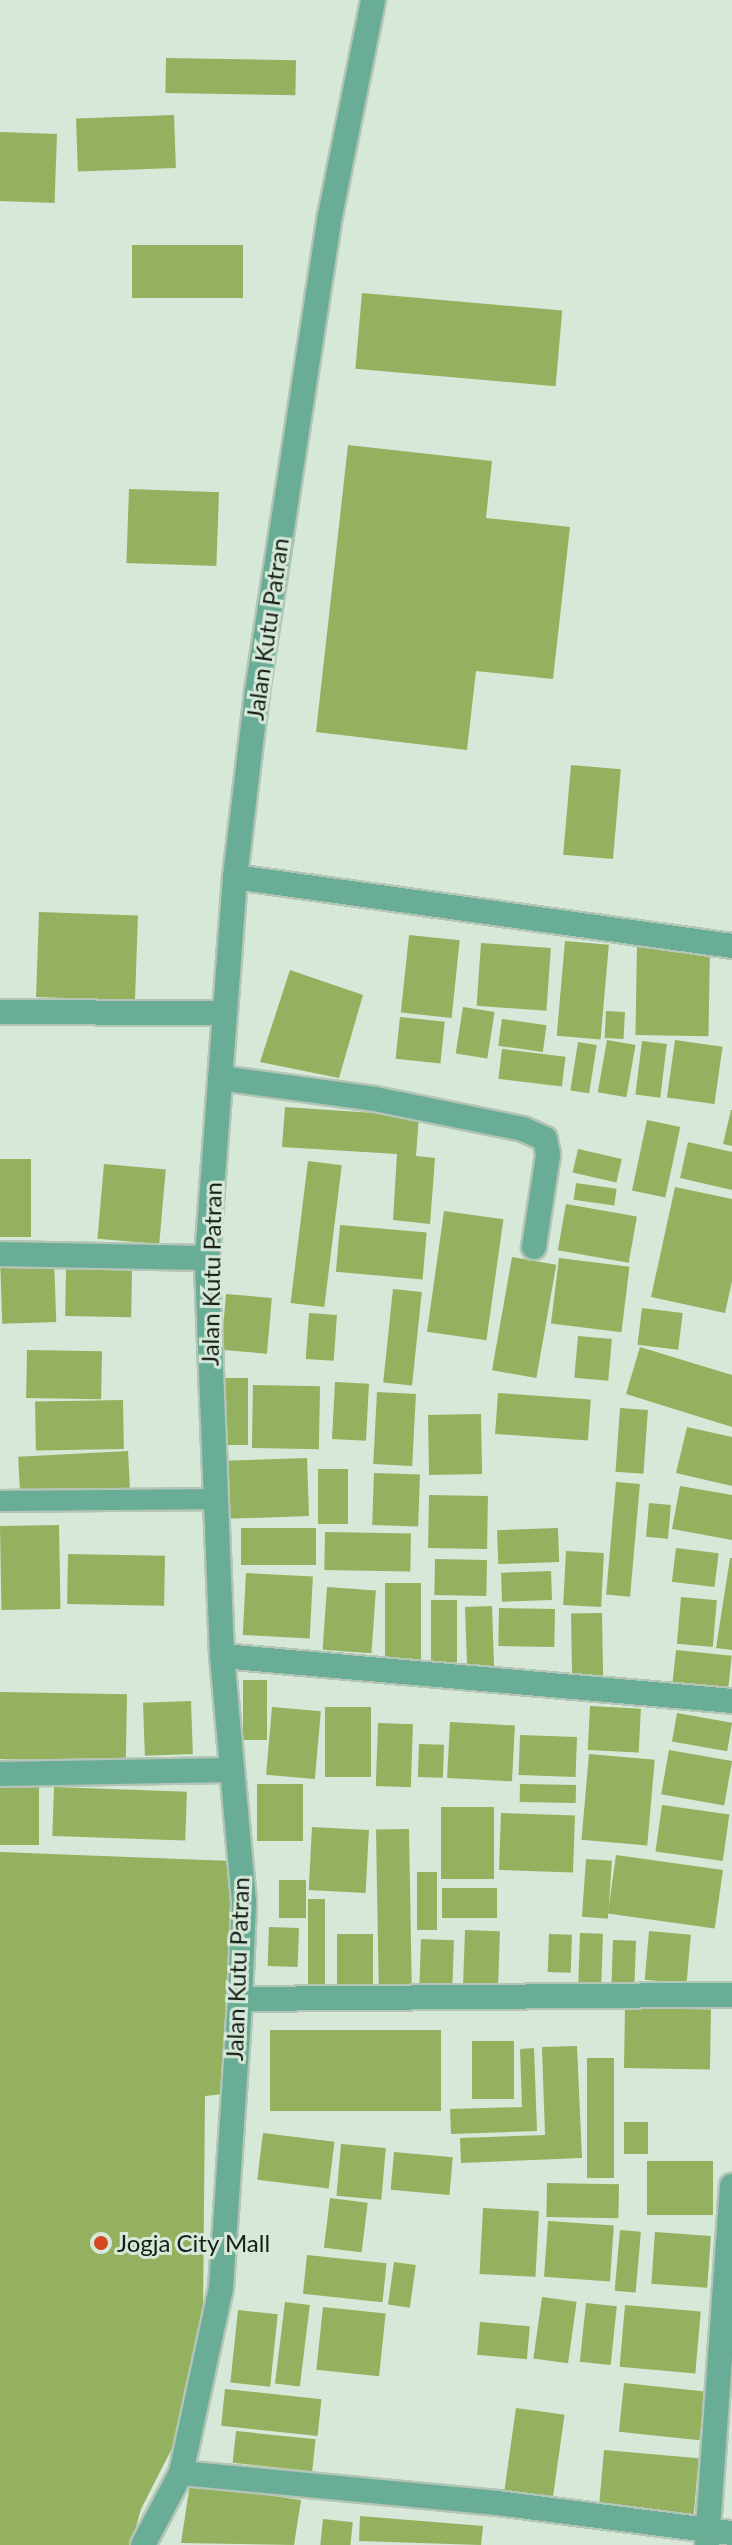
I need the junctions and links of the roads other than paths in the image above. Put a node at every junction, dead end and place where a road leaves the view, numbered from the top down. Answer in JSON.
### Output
{"nodes":[{"id":1,"x":373,"y":0,"type":"edge"},
{"id":2,"x":235,"y":877,"type":"junction"},
{"id":3,"x":732,"y":946,"type":"edge"},
{"id":4,"x":0,"y":1012,"type":"edge"},
{"id":5,"x":224,"y":1013,"type":"junction"},
{"id":6,"x":220,"y":1078,"type":"junction"},
{"id":7,"x":534,"y":1247,"type":"dead end"},
{"id":8,"x":0,"y":1254,"type":"edge"},
{"id":9,"x":207,"y":1258,"type":"junction"},
{"id":10,"x":215,"y":1499,"type":"junction"},
{"id":11,"x":0,"y":1501,"type":"edge"},
{"id":12,"x":222,"y":1656,"type":"junction"},
{"id":13,"x":732,"y":1701,"type":"edge"},
{"id":14,"x":230,"y":1770,"type":"junction"},
{"id":15,"x":0,"y":1774,"type":"edge"},
{"id":16,"x":732,"y":1995,"type":"edge"},
{"id":17,"x":240,"y":1999,"type":"junction"},
{"id":18,"x":732,"y":2186,"type":"edge"},
{"id":19,"x":181,"y":2473,"type":"junction"},
{"id":20,"x":732,"y":2533,"type":"edge"},
{"id":21,"x":707,"y":2537,"type":"edge"},
{"id":22,"x":143,"y":2545,"type":"edge"}],
"edges":[{"from":1,"to":2,"type":"street","name":"Jalan Kutu Patran"},
{"from":2,"to":3,"type":"street"},
{"from":2,"to":5,"type":"street","name":"Jalan Kutu Patran"},
{"from":4,"to":5,"type":"street"},
{"from":5,"to":6,"type":"street","name":"Jalan Kutu Patran"},
{"from":6,"to":7,"type":"street"},
{"from":6,"to":9,"type":"street","name":"Jalan Kutu Patran"},
{"from":8,"to":9,"type":"street"},
{"from":9,"to":10,"type":"street","name":"Jalan Kutu Patran"},
{"from":10,"to":11,"type":"lane"},
{"from":10,"to":12,"type":"street","name":"Jalan Kutu Patran"},
{"from":12,"to":13,"type":"street"},
{"from":12,"to":14,"type":"street","name":"Jalan Kutu Patran"},
{"from":14,"to":15,"type":"street"},
{"from":14,"to":17,"type":"street","name":"Jalan Kutu Patran"},
{"from":16,"to":17,"type":"street"},
{"from":17,"to":19,"type":"street","name":"Jalan Kutu Patran"},
{"from":18,"to":21,"type":"street"},
{"from":19,"to":21,"type":"street"},
{"from":19,"to":22,"type":"street","name":"Jalan Kutu Patran"},
{"from":20,"to":21,"type":"street"}]}
